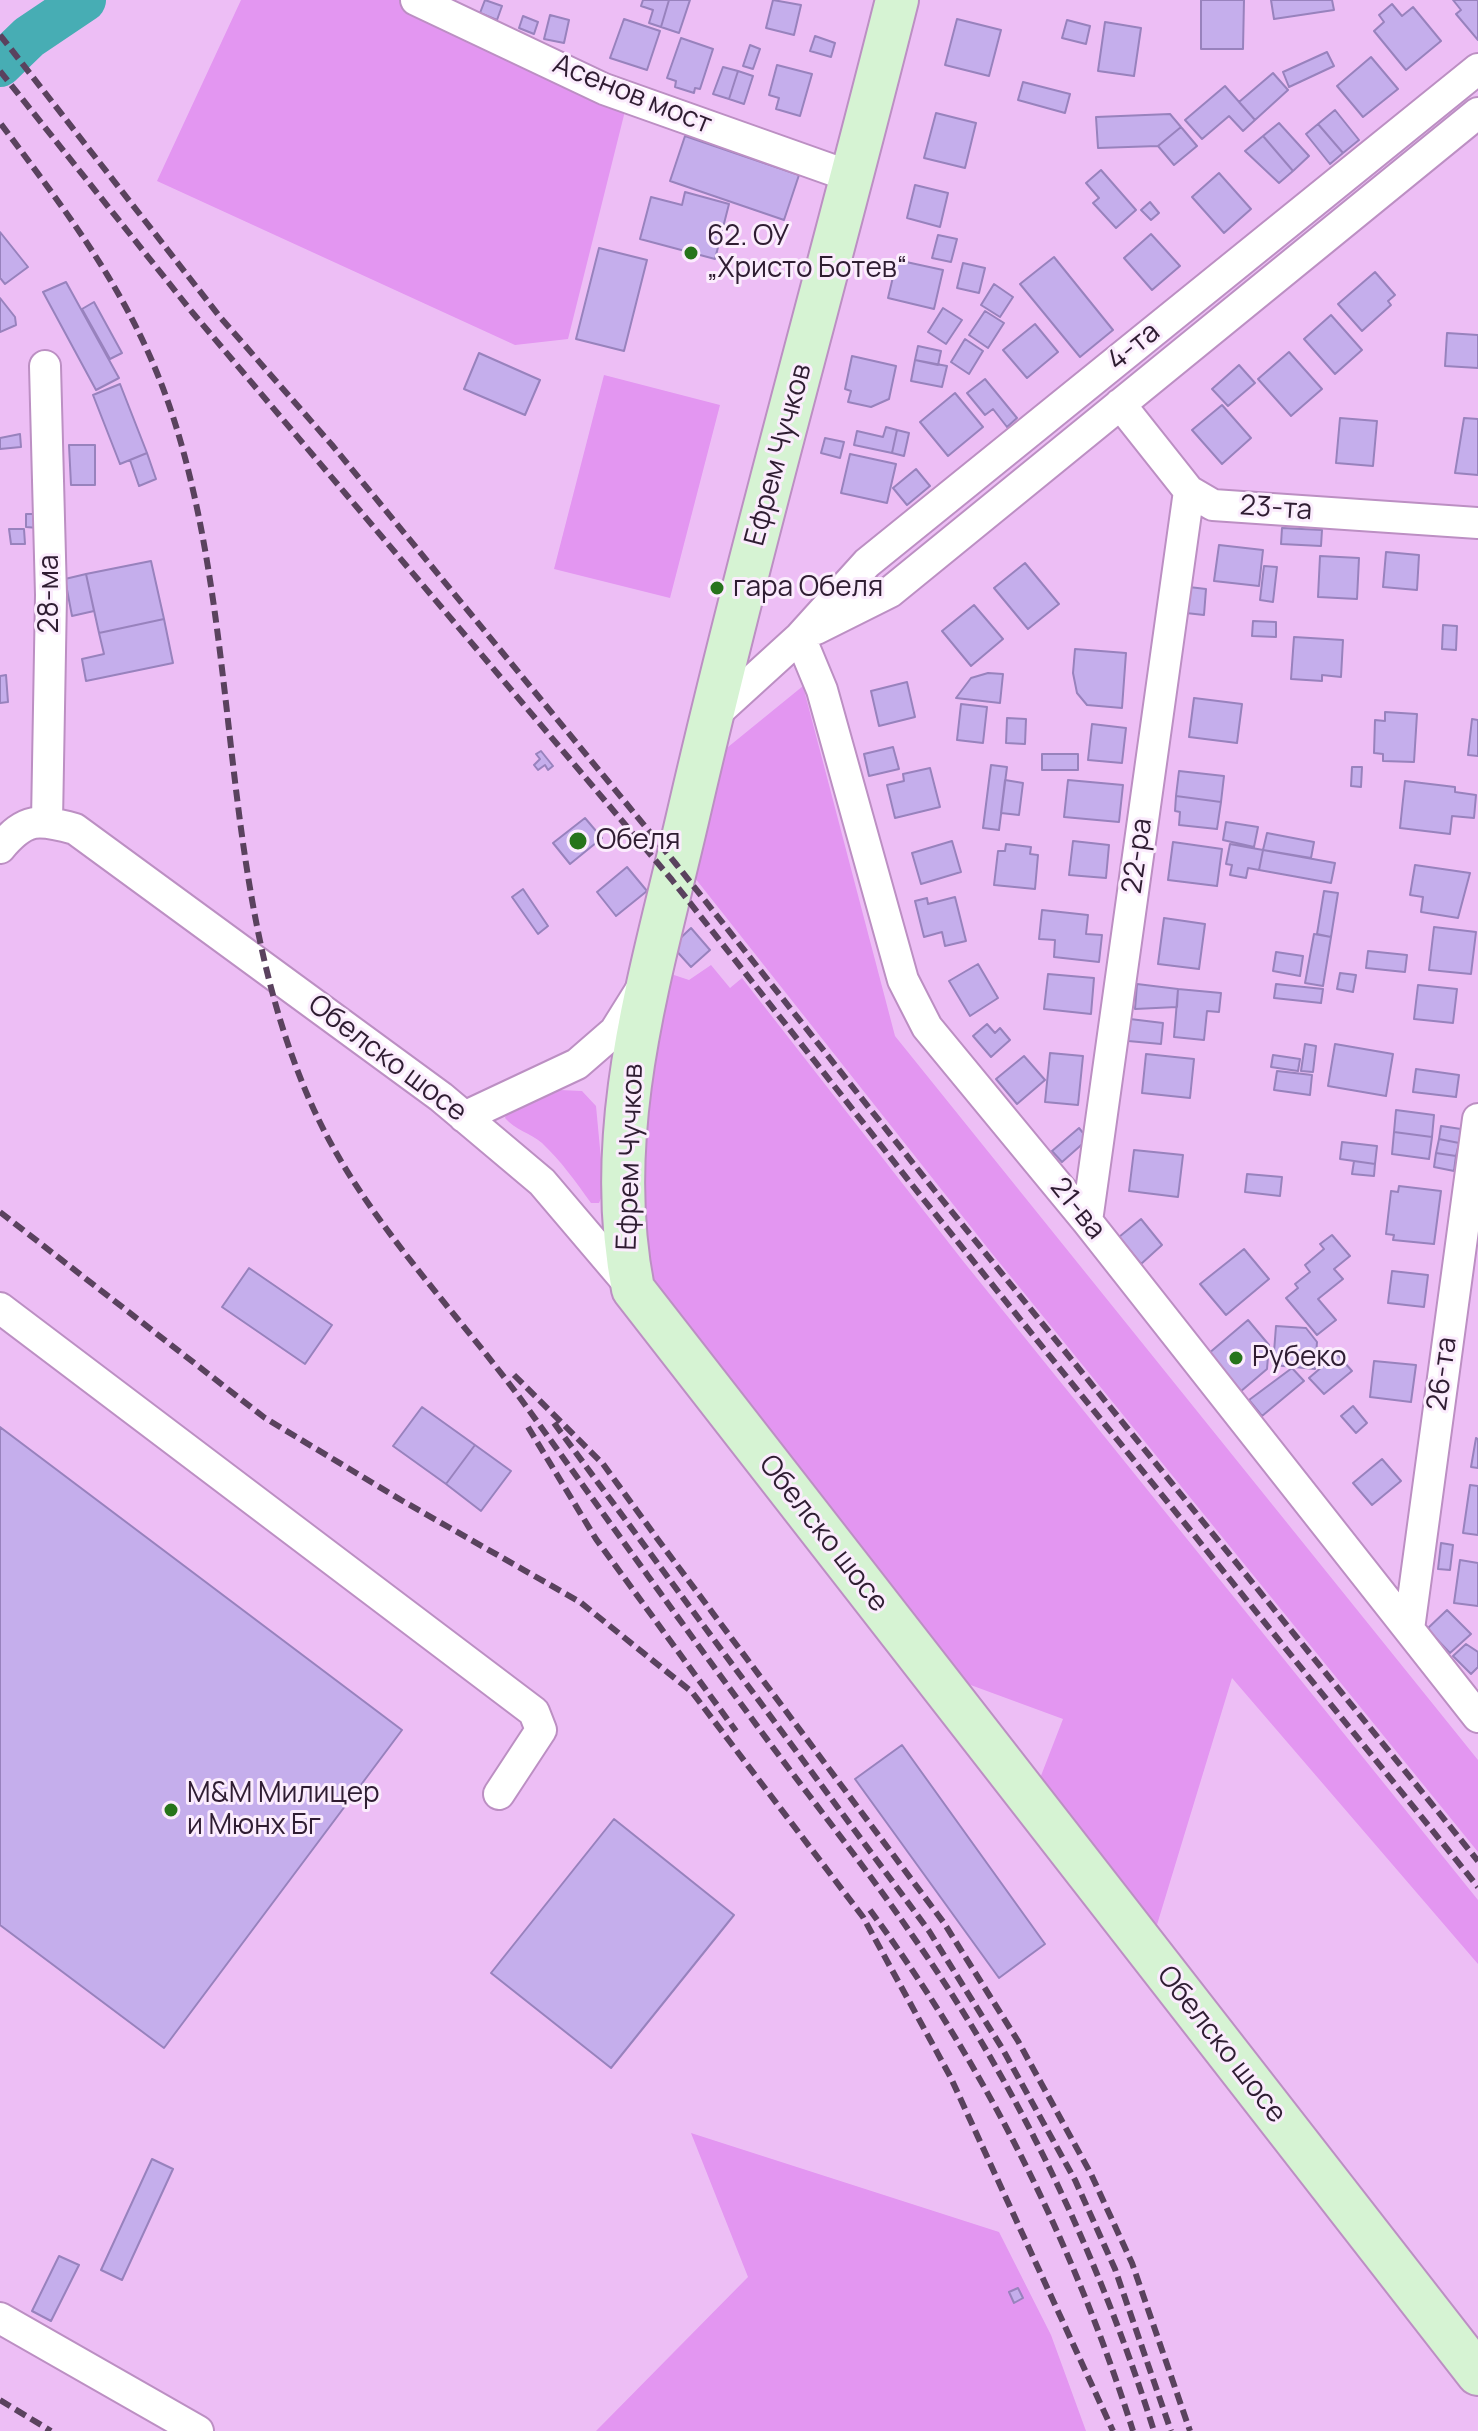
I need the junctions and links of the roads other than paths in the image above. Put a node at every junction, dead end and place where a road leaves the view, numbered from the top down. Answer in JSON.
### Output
{"nodes":[{"id":1,"x":416,"y":0,"type":"edge"},
{"id":2,"x":897,"y":0,"type":"edge"},
{"id":3,"x":1478,"y":69,"type":"edge"},
{"id":4,"x":1478,"y":113,"type":"edge"},
{"id":5,"x":852,"y":177,"type":"junction"},
{"id":6,"x":45,"y":366,"type":"dead end"},
{"id":7,"x":1120,"y":404,"type":"junction"},
{"id":8,"x":1189,"y":491,"type":"junction"},
{"id":9,"x":1478,"y":523,"type":"edge"},
{"id":10,"x":800,"y":637,"type":"junction"},
{"id":11,"x":711,"y":718,"type":"junction"},
{"id":12,"x":47,"y":821,"type":"junction"},
{"id":13,"x":0,"y":848,"type":"edge"},
{"id":14,"x":646,"y":981,"type":"junction"},
{"id":15,"x":464,"y":1117,"type":"junction"},
{"id":16,"x":1478,"y":1119,"type":"edge"},
{"id":17,"x":1087,"y":1221,"type":"junction"},
{"id":18,"x":633,"y":1289,"type":"junction"},
{"id":19,"x":0,"y":1308,"type":"edge"},
{"id":20,"x":1409,"y":1629,"type":"junction"},
{"id":21,"x":1478,"y":1717,"type":"edge"},
{"id":22,"x":499,"y":1794,"type":"dead end"},
{"id":23,"x":0,"y":2318,"type":"edge"},
{"id":24,"x":1478,"y":2374,"type":"edge"},
{"id":25,"x":198,"y":2431,"type":"edge"}],
"edges":[{"from":1,"to":5,"type":"street","name":"Асенов мост"},
{"from":2,"to":5,"type":"street","name":"Ефрем Чучков"},
{"from":3,"to":10,"type":"street","name":"4-та"},
{"from":4,"to":7,"type":"street","name":"4-та"},
{"from":5,"to":11,"type":"street","name":"Ефрем Чучков"},
{"from":6,"to":12,"type":"street","name":"28-ма"},
{"from":7,"to":8,"type":"street","name":"23-та"},
{"from":7,"to":10,"type":"street","name":"4-та"},
{"from":8,"to":9,"type":"street","name":"23-та"},
{"from":8,"to":17,"type":"street","name":"22-ра"},
{"from":10,"to":11,"type":"street","name":"4-та"},
{"from":10,"to":17,"type":"street","name":"21-ва"},
{"from":11,"to":14,"type":"street","name":"Ефрем Чучков"},
{"from":12,"to":13,"type":"street"},
{"from":12,"to":15,"type":"street","name":"Обелско шосе"},
{"from":14,"to":15,"type":"street"},
{"from":14,"to":18,"type":"street","name":"Ефрем Чучков"},
{"from":15,"to":18,"type":"street","name":"Обелско шосе"},
{"from":16,"to":20,"type":"street","name":"26-та"},
{"from":17,"to":20,"type":"street","name":"21-ва"},
{"from":18,"to":24,"type":"street","name":"Обелско шосе"},
{"from":19,"to":22,"type":"street"},
{"from":20,"to":21,"type":"street","name":"21-ва"},
{"from":23,"to":25,"type":"street"}]}
